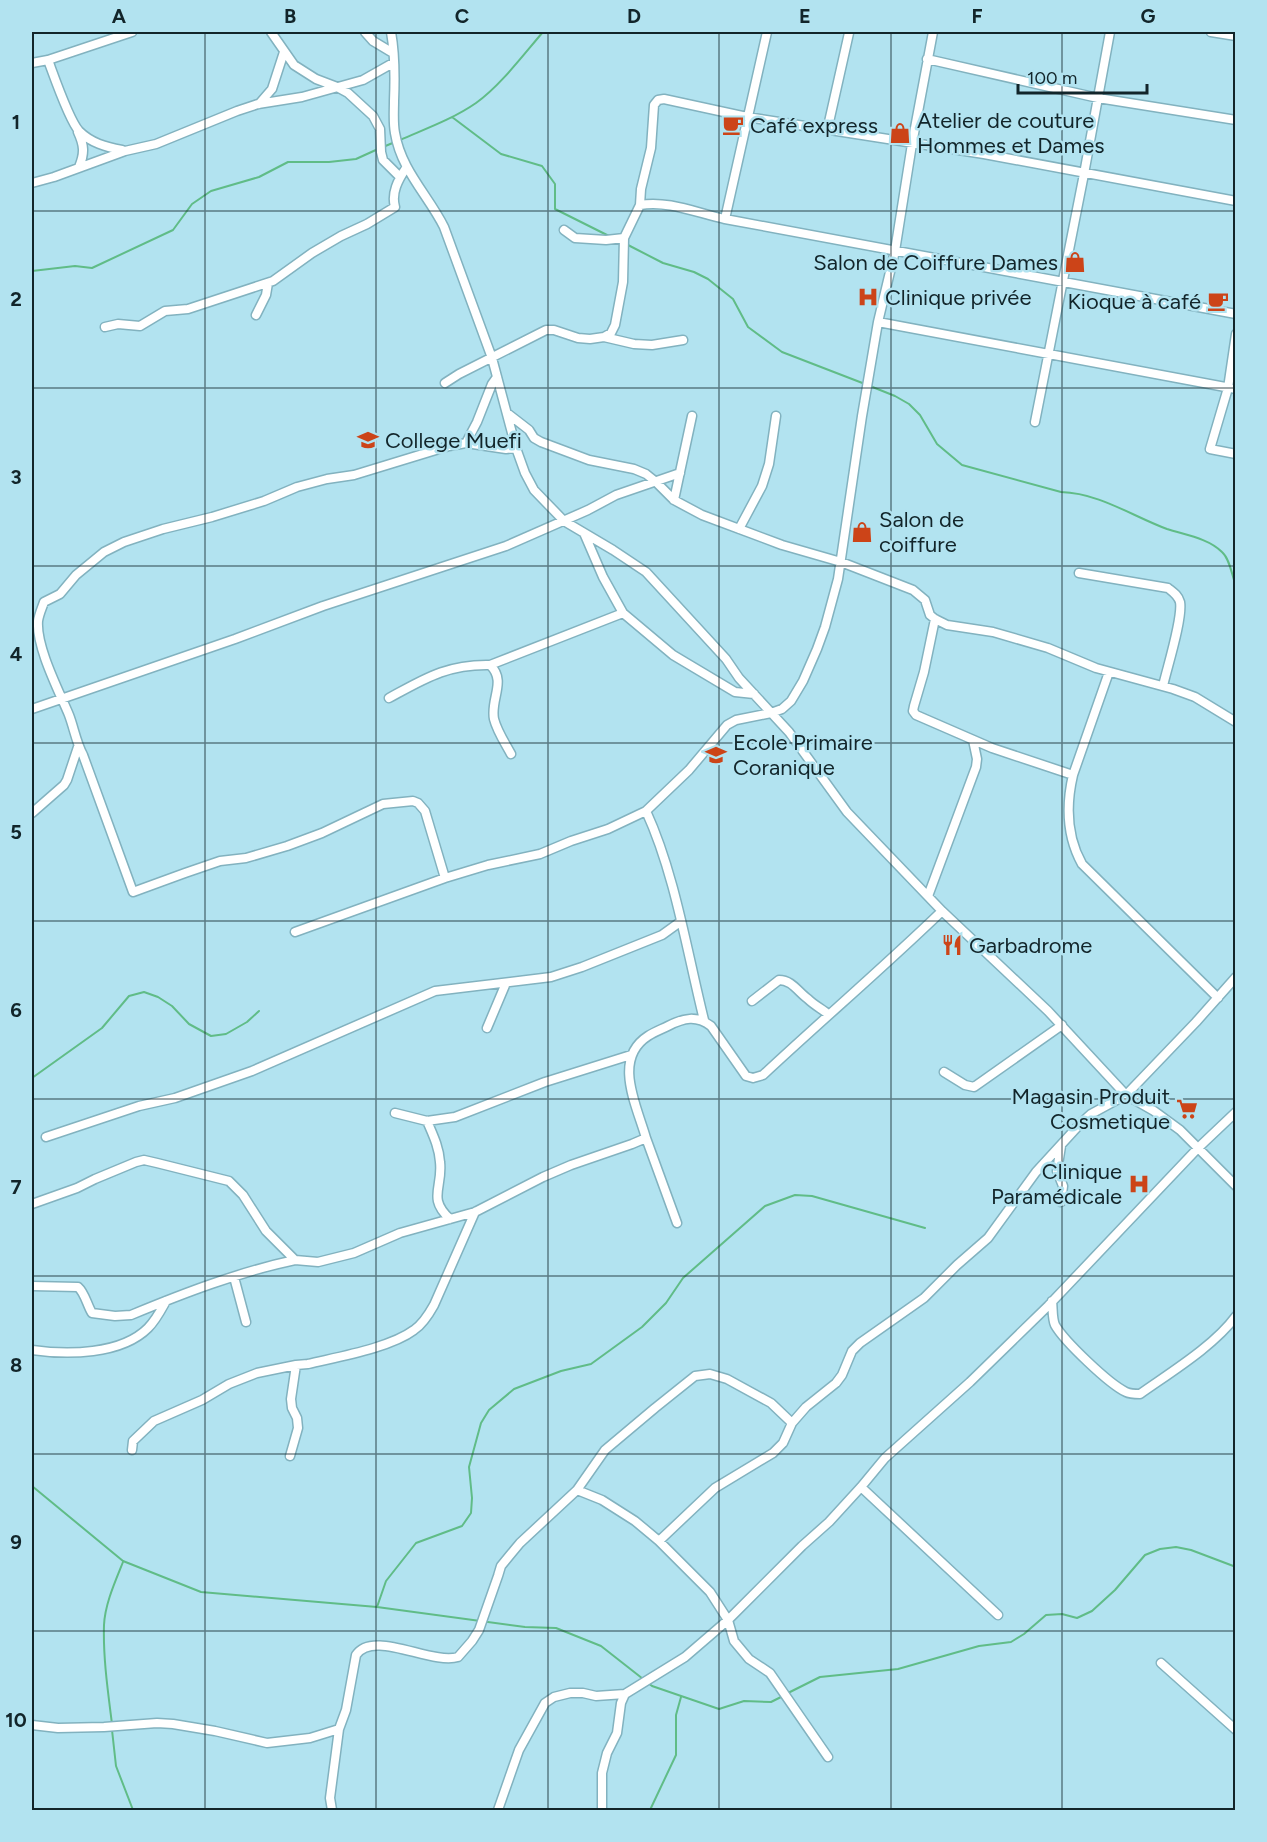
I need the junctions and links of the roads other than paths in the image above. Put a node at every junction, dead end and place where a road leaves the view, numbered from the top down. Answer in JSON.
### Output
{"nodes":[{"id":1,"x":132,"y":32,"type":"edge"},
{"id":2,"x":271,"y":32,"type":"edge"},
{"id":3,"x":365,"y":32,"type":"edge"},
{"id":4,"x":391,"y":32,"type":"edge"},
{"id":5,"x":767,"y":32,"type":"edge"},
{"id":6,"x":933,"y":32,"type":"edge"},
{"id":7,"x":1110,"y":32,"type":"edge"},
{"id":8,"x":1211,"y":32,"type":"edge"},
{"id":9,"x":849,"y":33,"type":"edge"},
{"id":10,"x":1236,"y":36,"type":"edge"},
{"id":11,"x":284,"y":52,"type":"junction"},
{"id":12,"x":393,"y":58,"type":"junction"},
{"id":13,"x":927,"y":59,"type":"junction"},
{"id":14,"x":48,"y":60,"type":"junction"},
{"id":15,"x":32,"y":63,"type":"edge"},
{"id":16,"x":337,"y":87,"type":"junction"},
{"id":17,"x":1098,"y":98,"type":"junction"},
{"id":18,"x":258,"y":104,"type":"junction"},
{"id":19,"x":747,"y":117,"type":"junction"},
{"id":20,"x":1236,"y":120,"type":"edge"},
{"id":21,"x":77,"y":129,"type":"junction"},
{"id":22,"x":826,"y":130,"type":"junction"},
{"id":23,"x":912,"y":144,"type":"junction"},
{"id":24,"x":124,"y":151,"type":"junction"},
{"id":25,"x":79,"y":166,"type":"junction"},
{"id":26,"x":406,"y":168,"type":"junction"},
{"id":27,"x":1084,"y":174,"type":"junction"},
{"id":28,"x":400,"y":177,"type":"junction"},
{"id":29,"x":32,"y":183,"type":"edge"},
{"id":30,"x":1236,"y":201,"type":"edge"},
{"id":31,"x":640,"y":205,"type":"junction"},
{"id":32,"x":725,"y":219,"type":"junction"},
{"id":33,"x":564,"y":230,"type":"dead end"},
{"id":34,"x":624,"y":237,"type":"junction"},
{"id":35,"x":895,"y":251,"type":"junction"},
{"id":36,"x":268,"y":283,"type":"junction"},
{"id":37,"x":1063,"y":283,"type":"junction"},
{"id":38,"x":1236,"y":314,"type":"edge"},
{"id":39,"x":256,"y":315,"type":"dead end"},
{"id":40,"x":878,"y":322,"type":"junction"},
{"id":41,"x":105,"y":327,"type":"dead end"},
{"id":42,"x":1236,"y":334,"type":"edge"},
{"id":43,"x":604,"y":337,"type":"junction"},
{"id":44,"x":683,"y":340,"type":"dead end"},
{"id":45,"x":1049,"y":354,"type":"junction"},
{"id":46,"x":492,"y":358,"type":"junction"},
{"id":47,"x":497,"y":376,"type":"junction"},
{"id":48,"x":445,"y":383,"type":"dead end"},
{"id":49,"x":1232,"y":388,"type":"edge"},
{"id":50,"x":507,"y":412,"type":"junction"},
{"id":51,"x":692,"y":416,"type":"dead end"},
{"id":52,"x":776,"y":416,"type":"dead end"},
{"id":53,"x":1035,"y":422,"type":"dead end"},
{"id":54,"x":466,"y":443,"type":"junction"},
{"id":55,"x":516,"y":448,"type":"junction"},
{"id":56,"x":1236,"y":454,"type":"edge"},
{"id":57,"x":680,"y":473,"type":"junction"},
{"id":58,"x":656,"y":482,"type":"junction"},
{"id":59,"x":674,"y":500,"type":"junction"},
{"id":60,"x":564,"y":521,"type":"junction"},
{"id":61,"x":739,"y":529,"type":"junction"},
{"id":62,"x":584,"y":532,"type":"junction"},
{"id":63,"x":841,"y":562,"type":"junction"},
{"id":64,"x":1079,"y":573,"type":"dead end"},
{"id":65,"x":623,"y":613,"type":"junction"},
{"id":66,"x":934,"y":620,"type":"junction"},
{"id":67,"x":490,"y":664,"type":"junction"},
{"id":68,"x":1109,"y":672,"type":"junction"},
{"id":69,"x":1163,"y":686,"type":"junction"},
{"id":70,"x":754,"y":694,"type":"junction"},
{"id":71,"x":388,"y":698,"type":"dead end"},
{"id":72,"x":61,"y":699,"type":"junction"},
{"id":73,"x":32,"y":709,"type":"edge"},
{"id":74,"x":771,"y":713,"type":"junction"},
{"id":75,"x":1236,"y":722,"type":"edge"},
{"id":76,"x":973,"y":740,"type":"junction"},
{"id":77,"x":78,"y":747,"type":"junction"},
{"id":78,"x":511,"y":754,"type":"dead end"},
{"id":79,"x":1073,"y":775,"type":"junction"},
{"id":80,"x":646,"y":811,"type":"junction"},
{"id":81,"x":32,"y":813,"type":"edge"},
{"id":82,"x":445,"y":878,"type":"junction"},
{"id":83,"x":928,"y":896,"type":"junction"},
{"id":84,"x":942,"y":911,"type":"junction"},
{"id":85,"x":680,"y":922,"type":"junction"},
{"id":86,"x":295,"y":932,"type":"dead end"},
{"id":87,"x":1236,"y":978,"type":"edge"},
{"id":88,"x":506,"y":983,"type":"junction"},
{"id":89,"x":1218,"y":998,"type":"junction"},
{"id":90,"x":752,"y":1001,"type":"dead end"},
{"id":91,"x":828,"y":1014,"type":"junction"},
{"id":92,"x":704,"y":1020,"type":"junction"},
{"id":93,"x":1062,"y":1025,"type":"junction"},
{"id":94,"x":487,"y":1028,"type":"dead end"},
{"id":95,"x":631,"y":1055,"type":"junction"},
{"id":96,"x":944,"y":1072,"type":"dead end"},
{"id":97,"x":1126,"y":1095,"type":"junction"},
{"id":98,"x":1236,"y":1112,"type":"edge"},
{"id":99,"x":395,"y":1113,"type":"dead end"},
{"id":100,"x":428,"y":1121,"type":"junction"},
{"id":101,"x":46,"y":1137,"type":"dead end"},
{"id":102,"x":646,"y":1138,"type":"junction"},
{"id":103,"x":1061,"y":1146,"type":"junction"},
{"id":104,"x":1198,"y":1148,"type":"junction"},
{"id":105,"x":1236,"y":1186,"type":"edge"},
{"id":106,"x":1061,"y":1202,"type":"dead end"},
{"id":107,"x":32,"y":1204,"type":"edge"},
{"id":108,"x":475,"y":1212,"type":"junction"},
{"id":109,"x":450,"y":1220,"type":"junction"},
{"id":110,"x":676,"y":1223,"type":"dead end"},
{"id":111,"x":295,"y":1260,"type":"junction"},
{"id":112,"x":234,"y":1277,"type":"junction"},
{"id":113,"x":32,"y":1286,"type":"edge"},
{"id":114,"x":166,"y":1300,"type":"junction"},
{"id":115,"x":1052,"y":1301,"type":"junction"},
{"id":116,"x":1236,"y":1316,"type":"edge"},
{"id":117,"x":246,"y":1322,"type":"dead end"},
{"id":118,"x":32,"y":1350,"type":"edge"},
{"id":119,"x":296,"y":1365,"type":"junction"},
{"id":120,"x":792,"y":1423,"type":"junction"},
{"id":121,"x":132,"y":1450,"type":"dead end"},
{"id":122,"x":290,"y":1456,"type":"dead end"},
{"id":123,"x":861,"y":1487,"type":"junction"},
{"id":124,"x":578,"y":1490,"type":"junction"},
{"id":125,"x":659,"y":1541,"type":"junction"},
{"id":126,"x":998,"y":1615,"type":"dead end"},
{"id":127,"x":728,"y":1620,"type":"junction"},
{"id":128,"x":1161,"y":1663,"type":"dead end"},
{"id":129,"x":626,"y":1694,"type":"junction"},
{"id":130,"x":32,"y":1725,"type":"edge"},
{"id":131,"x":339,"y":1729,"type":"junction"},
{"id":132,"x":1236,"y":1730,"type":"edge"},
{"id":133,"x":828,"y":1757,"type":"dead end"},
{"id":134,"x":332,"y":1810,"type":"edge"},
{"id":135,"x":498,"y":1810,"type":"edge"},
{"id":136,"x":602,"y":1810,"type":"edge"}],
"edges":[{"from":1,"to":14,"type":"street"},
{"from":2,"to":11,"type":"street"},
{"from":3,"to":12,"type":"street"},
{"from":4,"to":12,"type":"street"},
{"from":5,"to":19,"type":"street"},
{"from":6,"to":13,"type":"street"},
{"from":7,"to":17,"type":"street"},
{"from":8,"to":10,"type":"street"},
{"from":9,"to":22,"type":"street"},
{"from":11,"to":16,"type":"street"},
{"from":11,"to":18,"type":"street"},
{"from":12,"to":16,"type":"street"},
{"from":12,"to":26,"type":"street"},
{"from":13,"to":17,"type":"street"},
{"from":13,"to":23,"type":"street"},
{"from":14,"to":15,"type":"street"},
{"from":14,"to":21,"type":"street"},
{"from":16,"to":18,"type":"street"},
{"from":16,"to":28,"type":"street"},
{"from":17,"to":20,"type":"street"},
{"from":17,"to":27,"type":"street"},
{"from":18,"to":24,"type":"street"},
{"from":19,"to":22,"type":"street"},
{"from":19,"to":31,"type":"street"},
{"from":19,"to":32,"type":"street"},
{"from":21,"to":24,"type":"street"},
{"from":21,"to":25,"type":"street"},
{"from":22,"to":23,"type":"street"},
{"from":23,"to":27,"type":"street"},
{"from":23,"to":35,"type":"street"},
{"from":24,"to":25,"type":"street"},
{"from":25,"to":29,"type":"street"},
{"from":26,"to":28,"type":"street"},
{"from":26,"to":46,"type":"street"},
{"from":27,"to":30,"type":"street"},
{"from":27,"to":37,"type":"street"},
{"from":28,"to":36,"type":"street"},
{"from":31,"to":32,"type":"street"},
{"from":31,"to":34,"type":"street"},
{"from":32,"to":35,"type":"street"},
{"from":33,"to":34,"type":"street"},
{"from":34,"to":43,"type":"street"},
{"from":35,"to":37,"type":"street"},
{"from":35,"to":40,"type":"street"},
{"from":36,"to":39,"type":"street"},
{"from":36,"to":41,"type":"street"},
{"from":37,"to":38,"type":"street"},
{"from":37,"to":45,"type":"street"},
{"from":40,"to":45,"type":"street"},
{"from":40,"to":63,"type":"street"},
{"from":42,"to":49,"type":"street"},
{"from":43,"to":44,"type":"street"},
{"from":43,"to":46,"type":"street"},
{"from":45,"to":49,"type":"street"},
{"from":45,"to":53,"type":"street"},
{"from":46,"to":47,"type":"street"},
{"from":46,"to":48,"type":"street"},
{"from":47,"to":50,"type":"street"},
{"from":47,"to":54,"type":"street"},
{"from":49,"to":56,"type":"street"},
{"from":50,"to":55,"type":"street"},
{"from":50,"to":58,"type":"street"},
{"from":51,"to":57,"type":"street"},
{"from":52,"to":61,"type":"street"},
{"from":54,"to":55,"type":"street"},
{"from":54,"to":72,"type":"street"},
{"from":55,"to":60,"type":"street"},
{"from":57,"to":58,"type":"street"},
{"from":57,"to":59,"type":"street"},
{"from":58,"to":59,"type":"street"},
{"from":58,"to":60,"type":"street"},
{"from":59,"to":61,"type":"street"},
{"from":60,"to":62,"type":"street"},
{"from":60,"to":72,"type":"street"},
{"from":61,"to":63,"type":"street"},
{"from":62,"to":65,"type":"street"},
{"from":62,"to":70,"type":"street"},
{"from":63,"to":66,"type":"street"},
{"from":63,"to":74,"type":"street"},
{"from":64,"to":69,"type":"street"},
{"from":65,"to":67,"type":"street"},
{"from":65,"to":70,"type":"street"},
{"from":66,"to":68,"type":"street"},
{"from":66,"to":76,"type":"street"},
{"from":67,"to":71,"type":"street"},
{"from":67,"to":78,"type":"street"},
{"from":68,"to":69,"type":"street"},
{"from":68,"to":79,"type":"street"},
{"from":69,"to":75,"type":"street"},
{"from":70,"to":74,"type":"street"},
{"from":72,"to":73,"type":"street"},
{"from":72,"to":77,"type":"street"},
{"from":74,"to":80,"type":"street"},
{"from":74,"to":83,"type":"street"},
{"from":76,"to":79,"type":"street"},
{"from":76,"to":83,"type":"street"},
{"from":77,"to":81,"type":"street"},
{"from":77,"to":82,"type":"street"},
{"from":79,"to":89,"type":"street"},
{"from":80,"to":82,"type":"street"},
{"from":80,"to":85,"type":"street"},
{"from":82,"to":86,"type":"street"},
{"from":83,"to":84,"type":"street"},
{"from":84,"to":91,"type":"street"},
{"from":84,"to":93,"type":"street"},
{"from":85,"to":88,"type":"street"},
{"from":85,"to":92,"type":"street"},
{"from":87,"to":89,"type":"street"},
{"from":88,"to":94,"type":"street"},
{"from":88,"to":101,"type":"street"},
{"from":89,"to":97,"type":"street"},
{"from":90,"to":91,"type":"street"},
{"from":91,"to":92,"type":"street"},
{"from":92,"to":95,"type":"street"},
{"from":93,"to":96,"type":"street"},
{"from":93,"to":97,"type":"street"},
{"from":95,"to":100,"type":"street"},
{"from":95,"to":102,"type":"street"},
{"from":97,"to":103,"type":"street"},
{"from":97,"to":104,"type":"street"},
{"from":98,"to":104,"type":"street"},
{"from":99,"to":100,"type":"street"},
{"from":100,"to":109,"type":"street"},
{"from":102,"to":108,"type":"street"},
{"from":102,"to":110,"type":"street"},
{"from":103,"to":106,"type":"street"},
{"from":103,"to":120,"type":"street"},
{"from":104,"to":105,"type":"street"},
{"from":104,"to":115,"type":"street"},
{"from":107,"to":111,"type":"street"},
{"from":108,"to":109,"type":"street"},
{"from":108,"to":119,"type":"street"},
{"from":109,"to":111,"type":"street"},
{"from":111,"to":112,"type":"street"},
{"from":112,"to":114,"type":"street"},
{"from":112,"to":117,"type":"street"},
{"from":113,"to":114,"type":"street"},
{"from":114,"to":118,"type":"street"},
{"from":115,"to":116,"type":"street"},
{"from":115,"to":123,"type":"street"},
{"from":119,"to":121,"type":"street"},
{"from":119,"to":122,"type":"street"},
{"from":120,"to":124,"type":"street"},
{"from":120,"to":125,"type":"street"},
{"from":123,"to":126,"type":"street"},
{"from":123,"to":127,"type":"street"},
{"from":124,"to":125,"type":"street"},
{"from":124,"to":131,"type":"street"},
{"from":125,"to":127,"type":"street"},
{"from":127,"to":129,"type":"street"},
{"from":127,"to":133,"type":"street"},
{"from":128,"to":132,"type":"street"},
{"from":129,"to":135,"type":"street"},
{"from":129,"to":136,"type":"street"},
{"from":130,"to":131,"type":"street"},
{"from":131,"to":134,"type":"street"}]}
